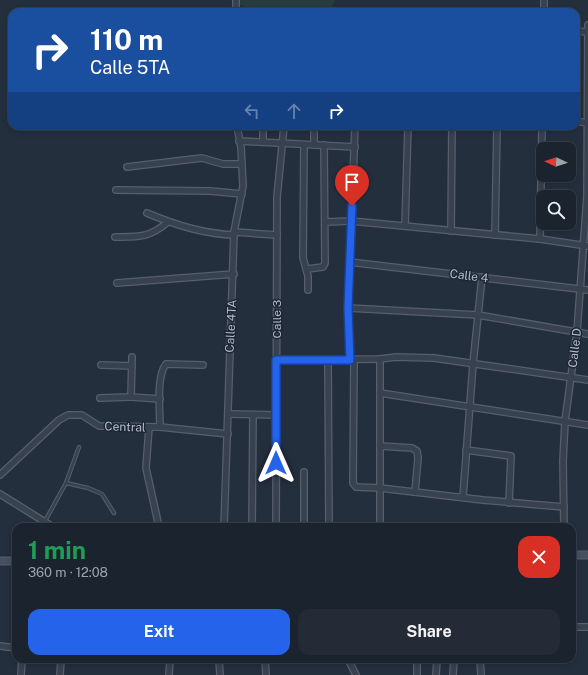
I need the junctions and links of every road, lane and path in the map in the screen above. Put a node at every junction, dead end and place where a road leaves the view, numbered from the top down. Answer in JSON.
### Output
{"nodes":[{"id":1,"x":544,"y":0,"type":"edge"},
{"id":2,"x":544,"y":7,"type":"dead end"},
{"id":3,"x":588,"y":25,"type":"edge"},
{"id":4,"x":588,"y":32,"type":"edge"},
{"id":5,"x":587,"y":123,"type":"edge"},
{"id":6,"x":237,"y":130,"type":"edge"},
{"id":7,"x":262,"y":130,"type":"edge"},
{"id":8,"x":284,"y":130,"type":"edge"},
{"id":9,"x":314,"y":130,"type":"edge"},
{"id":10,"x":355,"y":130,"type":"edge"},
{"id":11,"x":408,"y":130,"type":"edge"},
{"id":12,"x":452,"y":130,"type":"edge"},
{"id":13,"x":497,"y":130,"type":"edge"},
{"id":14,"x":542,"y":130,"type":"edge"},
{"id":15,"x":240,"y":141,"type":"junction"},
{"id":16,"x":263,"y":142,"type":"junction"},
{"id":17,"x":283,"y":144,"type":"junction"},
{"id":18,"x":304,"y":144,"type":"junction"},
{"id":19,"x":314,"y":145,"type":"junction"},
{"id":20,"x":324,"y":145,"type":"junction"},
{"id":21,"x":355,"y":147,"type":"junction"},
{"id":22,"x":242,"y":164,"type":"junction"},
{"id":23,"x":127,"y":167,"type":"dead end"},
{"id":24,"x":116,"y":190,"type":"dead end"},
{"id":25,"x":242,"y":194,"type":"junction"},
{"id":26,"x":147,"y":214,"type":"dead end"},
{"id":27,"x":351,"y":220,"type":"junction"},
{"id":28,"x":168,"y":222,"type":"junction"},
{"id":29,"x":326,"y":222,"type":"junction"},
{"id":30,"x":405,"y":226,"type":"junction"},
{"id":31,"x":451,"y":231,"type":"junction"},
{"id":32,"x":234,"y":233,"type":"junction"},
{"id":33,"x":277,"y":235,"type":"junction"},
{"id":34,"x":495,"y":235,"type":"junction"},
{"id":35,"x":115,"y":238,"type":"dead end"},
{"id":36,"x":540,"y":239,"type":"junction"},
{"id":37,"x":586,"y":246,"type":"edge"},
{"id":38,"x":349,"y":262,"type":"junction"},
{"id":39,"x":307,"y":269,"type":"junction"},
{"id":40,"x":234,"y":274,"type":"junction"},
{"id":41,"x":482,"y":277,"type":"junction"},
{"id":42,"x":116,"y":283,"type":"dead end"},
{"id":43,"x":581,"y":289,"type":"junction"},
{"id":44,"x":308,"y":290,"type":"dead end"},
{"id":45,"x":588,"y":290,"type":"edge"},
{"id":46,"x":348,"y":308,"type":"junction"},
{"id":47,"x":478,"y":315,"type":"junction"},
{"id":48,"x":577,"y":332,"type":"junction"},
{"id":49,"x":588,"y":334,"type":"edge"},
{"id":50,"x":132,"y":357,"type":"dead end"},
{"id":51,"x":380,"y":359,"type":"junction"},
{"id":52,"x":276,"y":360,"type":"junction"},
{"id":53,"x":328,"y":360,"type":"junction"},
{"id":54,"x":352,"y":360,"type":"junction"},
{"id":55,"x":473,"y":364,"type":"junction"},
{"id":56,"x":101,"y":365,"type":"dead end"},
{"id":57,"x":203,"y":365,"type":"dead end"},
{"id":58,"x":132,"y":366,"type":"junction"},
{"id":59,"x":571,"y":377,"type":"junction"},
{"id":60,"x":588,"y":380,"type":"edge"},
{"id":61,"x":380,"y":394,"type":"junction"},
{"id":62,"x":130,"y":397,"type":"junction"},
{"id":63,"x":100,"y":398,"type":"dead end"},
{"id":64,"x":160,"y":399,"type":"junction"},
{"id":65,"x":469,"y":407,"type":"junction"},
{"id":66,"x":228,"y":414,"type":"junction"},
{"id":67,"x":253,"y":415,"type":"junction"},
{"id":68,"x":276,"y":416,"type":"junction"},
{"id":69,"x":565,"y":421,"type":"junction"},
{"id":70,"x":588,"y":425,"type":"edge"},
{"id":71,"x":149,"y":427,"type":"junction"},
{"id":72,"x":160,"y":427,"type":"junction"},
{"id":73,"x":228,"y":434,"type":"junction"},
{"id":74,"x":380,"y":446,"type":"junction"},
{"id":75,"x":80,"y":447,"type":"dead end"},
{"id":76,"x":466,"y":450,"type":"junction"},
{"id":77,"x":304,"y":472,"type":"dead end"},
{"id":78,"x":0,"y":474,"type":"edge"},
{"id":79,"x":66,"y":483,"type":"junction"},
{"id":80,"x":380,"y":488,"type":"junction"},
{"id":81,"x":415,"y":492,"type":"junction"},
{"id":82,"x":0,"y":494,"type":"edge"},
{"id":83,"x":463,"y":497,"type":"junction"},
{"id":84,"x":509,"y":502,"type":"junction"},
{"id":85,"x":564,"y":507,"type":"junction"},
{"id":86,"x":114,"y":513,"type":"dead end"},
{"id":87,"x":45,"y":521,"type":"junction"},
{"id":88,"x":48,"y":523,"type":"edge"},
{"id":89,"x":158,"y":523,"type":"edge"},
{"id":90,"x":224,"y":523,"type":"edge"},
{"id":91,"x":252,"y":523,"type":"edge"},
{"id":92,"x":276,"y":523,"type":"edge"},
{"id":93,"x":304,"y":523,"type":"edge"},
{"id":94,"x":329,"y":523,"type":"edge"},
{"id":95,"x":380,"y":523,"type":"edge"},
{"id":96,"x":564,"y":523,"type":"edge"},
{"id":97,"x":576,"y":555,"type":"edge"},
{"id":98,"x":588,"y":555,"type":"edge"},
{"id":99,"x":0,"y":561,"type":"edge"},
{"id":100,"x":12,"y":561,"type":"edge"},
{"id":101,"x":576,"y":627,"type":"edge"},
{"id":102,"x":588,"y":627,"type":"edge"},
{"id":103,"x":0,"y":646,"type":"edge"},
{"id":104,"x":12,"y":648,"type":"edge"},
{"id":105,"x":22,"y":663,"type":"edge"},
{"id":106,"x":61,"y":663,"type":"edge"},
{"id":107,"x":170,"y":663,"type":"edge"},
{"id":108,"x":219,"y":663,"type":"edge"},
{"id":109,"x":265,"y":663,"type":"edge"},
{"id":110,"x":350,"y":663,"type":"edge"},
{"id":111,"x":417,"y":663,"type":"edge"},
{"id":112,"x":438,"y":663,"type":"edge"},
{"id":113,"x":454,"y":663,"type":"edge"},
{"id":114,"x":480,"y":663,"type":"edge"},
{"id":115,"x":21,"y":675,"type":"edge"},
{"id":116,"x":60,"y":675,"type":"edge"},
{"id":117,"x":169,"y":675,"type":"edge"},
{"id":118,"x":220,"y":675,"type":"edge"},
{"id":119,"x":266,"y":675,"type":"edge"},
{"id":120,"x":356,"y":675,"type":"edge"},
{"id":121,"x":417,"y":675,"type":"edge"},
{"id":122,"x":436,"y":675,"type":"edge"},
{"id":123,"x":453,"y":675,"type":"edge"},
{"id":124,"x":481,"y":675,"type":"edge"}],
"edges":[{"from":1,"to":2,"type":"street"},
{"from":3,"to":4,"type":"street","name":"Calle D"},
{"from":4,"to":5,"type":"street","name":"Calle D"},
{"from":5,"to":37,"type":"street","name":"Calle D"},
{"from":6,"to":15,"type":"street","name":"Calle 4TA"},
{"from":7,"to":16,"type":"street"},
{"from":8,"to":17,"type":"street","name":"Calle 3"},
{"from":9,"to":19,"type":"street"},
{"from":10,"to":21,"type":"street"},
{"from":11,"to":30,"type":"street"},
{"from":12,"to":31,"type":"street"},
{"from":13,"to":34,"type":"street"},
{"from":14,"to":36,"type":"street"},
{"from":15,"to":16,"type":"street"},
{"from":15,"to":22,"type":"street","name":"Calle 4TA"},
{"from":16,"to":17,"type":"street"},
{"from":17,"to":18,"type":"street"},
{"from":17,"to":33,"type":"street","name":"Calle 3"},
{"from":18,"to":19,"type":"street"},
{"from":18,"to":39,"type":"street"},
{"from":19,"to":20,"type":"street"},
{"from":20,"to":21,"type":"street"},
{"from":20,"to":29,"type":"street"},
{"from":21,"to":27,"type":"street"},
{"from":22,"to":23,"type":"street"},
{"from":22,"to":25,"type":"street","name":"Calle 4TA"},
{"from":24,"to":25,"type":"street"},
{"from":25,"to":32,"type":"street","name":"Calle 4TA"},
{"from":26,"to":28,"type":"street"},
{"from":27,"to":29,"type":"street"},
{"from":27,"to":30,"type":"street"},
{"from":27,"to":38,"type":"street"},
{"from":28,"to":32,"type":"street"},
{"from":28,"to":35,"type":"street"},
{"from":29,"to":39,"type":"street"},
{"from":30,"to":31,"type":"street"},
{"from":31,"to":34,"type":"street"},
{"from":32,"to":33,"type":"street"},
{"from":32,"to":40,"type":"street","name":"Calle 4TA"},
{"from":33,"to":52,"type":"street","name":"Calle 3"},
{"from":34,"to":36,"type":"street"},
{"from":36,"to":37,"type":"street"},
{"from":37,"to":43,"type":"street","name":"Calle D"},
{"from":38,"to":41,"type":"street","name":"Calle 4"},
{"from":38,"to":46,"type":"street"},
{"from":39,"to":44,"type":"street"},
{"from":40,"to":42,"type":"street"},
{"from":40,"to":66,"type":"street","name":"Calle 4TA"},
{"from":41,"to":43,"type":"street","name":"Calle 4"},
{"from":41,"to":47,"type":"street"},
{"from":43,"to":45,"type":"street","name":"Calle 4"},
{"from":43,"to":48,"type":"street","name":"Calle D"},
{"from":46,"to":47,"type":"street"},
{"from":46,"to":54,"type":"street"},
{"from":47,"to":48,"type":"street"},
{"from":47,"to":55,"type":"street"},
{"from":48,"to":49,"type":"street"},
{"from":48,"to":59,"type":"street","name":"Calle D"},
{"from":50,"to":58,"type":"street"},
{"from":51,"to":54,"type":"street"},
{"from":51,"to":55,"type":"street"},
{"from":51,"to":61,"type":"street"},
{"from":52,"to":53,"type":"street"},
{"from":52,"to":68,"type":"street","name":"Calle 3"},
{"from":53,"to":54,"type":"street"},
{"from":53,"to":94,"type":"street"},
{"from":54,"to":80,"type":"street"},
{"from":55,"to":59,"type":"street"},
{"from":55,"to":65,"type":"street"},
{"from":56,"to":58,"type":"street"},
{"from":57,"to":64,"type":"street"},
{"from":58,"to":62,"type":"street"},
{"from":59,"to":60,"type":"street"},
{"from":59,"to":69,"type":"street","name":"Calle D"},
{"from":61,"to":65,"type":"street"},
{"from":61,"to":74,"type":"street"},
{"from":62,"to":63,"type":"street"},
{"from":62,"to":64,"type":"street"},
{"from":64,"to":72,"type":"street"},
{"from":65,"to":69,"type":"street"},
{"from":65,"to":76,"type":"street"},
{"from":66,"to":67,"type":"street"},
{"from":66,"to":73,"type":"street","name":"Calle 4TA"},
{"from":67,"to":68,"type":"street"},
{"from":67,"to":91,"type":"street"},
{"from":68,"to":92,"type":"street","name":"Calle 3"},
{"from":69,"to":70,"type":"street"},
{"from":69,"to":85,"type":"street","name":"Calle D"},
{"from":71,"to":72,"type":"street","name":"Central"},
{"from":71,"to":78,"type":"street","name":"Central"},
{"from":71,"to":89,"type":"street"},
{"from":72,"to":73,"type":"street","name":"Central"},
{"from":73,"to":90,"type":"street","name":"Calle 4TA"},
{"from":74,"to":80,"type":"street"},
{"from":74,"to":81,"type":"street"},
{"from":75,"to":79,"type":"lane"},
{"from":76,"to":83,"type":"street"},
{"from":76,"to":84,"type":"street"},
{"from":77,"to":93,"type":"street"},
{"from":79,"to":86,"type":"lane"},
{"from":79,"to":87,"type":"lane"},
{"from":80,"to":81,"type":"street"},
{"from":80,"to":95,"type":"street"},
{"from":81,"to":83,"type":"street"},
{"from":82,"to":87,"type":"street"},
{"from":83,"to":84,"type":"street"},
{"from":84,"to":85,"type":"street"},
{"from":85,"to":96,"type":"street","name":"Calle D"},
{"from":87,"to":88,"type":"street"},
{"from":97,"to":98,"type":"main road"},
{"from":99,"to":100,"type":"main road"},
{"from":101,"to":102,"type":"street"},
{"from":103,"to":104,"type":"street"},
{"from":105,"to":115,"type":"street"},
{"from":106,"to":116,"type":"street"},
{"from":107,"to":117,"type":"street"},
{"from":108,"to":118,"type":"street"},
{"from":109,"to":119,"type":"street"},
{"from":110,"to":120,"type":"street"},
{"from":111,"to":121,"type":"street"},
{"from":112,"to":122,"type":"street"},
{"from":113,"to":123,"type":"street"},
{"from":114,"to":124,"type":"street"}]}
